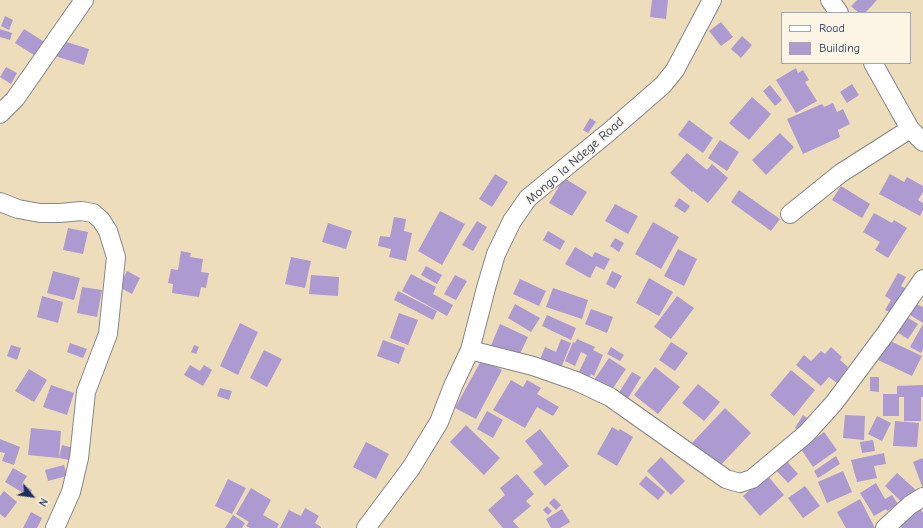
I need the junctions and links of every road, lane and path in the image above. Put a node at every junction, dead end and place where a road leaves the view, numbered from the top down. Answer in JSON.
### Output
{"nodes":[{"id":1,"x":84,"y":0,"type":"edge"},
{"id":2,"x":712,"y":0,"type":"edge"},
{"id":3,"x":830,"y":0,"type":"edge"},
{"id":4,"x":838,"y":12,"type":"edge"},
{"id":5,"x":874,"y":64,"type":"edge"},
{"id":6,"x":0,"y":114,"type":"edge"},
{"id":7,"x":910,"y":130,"type":"junction"},
{"id":8,"x":923,"y":142,"type":"edge"},
{"id":9,"x":0,"y":202,"type":"edge"},
{"id":10,"x":790,"y":214,"type":"dead end"},
{"id":11,"x":923,"y":279,"type":"edge"},
{"id":12,"x":470,"y":350,"type":"junction"},
{"id":13,"x":923,"y":497,"type":"edge"},
{"id":14,"x":55,"y":528,"type":"edge"},
{"id":15,"x":366,"y":528,"type":"edge"},
{"id":16,"x":885,"y":528,"type":"edge"}],
"edges":[{"from":1,"to":6,"type":"street"},
{"from":2,"to":12,"type":"street","name":"Mongo la Ndege Road"},
{"from":3,"to":4,"type":"street"},
{"from":5,"to":7,"type":"street"},
{"from":7,"to":8,"type":"street"},
{"from":7,"to":10,"type":"street"},
{"from":9,"to":14,"type":"street"},
{"from":11,"to":12,"type":"street"},
{"from":12,"to":15,"type":"street","name":"Mongo la Ndege Road"},
{"from":13,"to":16,"type":"street"}]}
